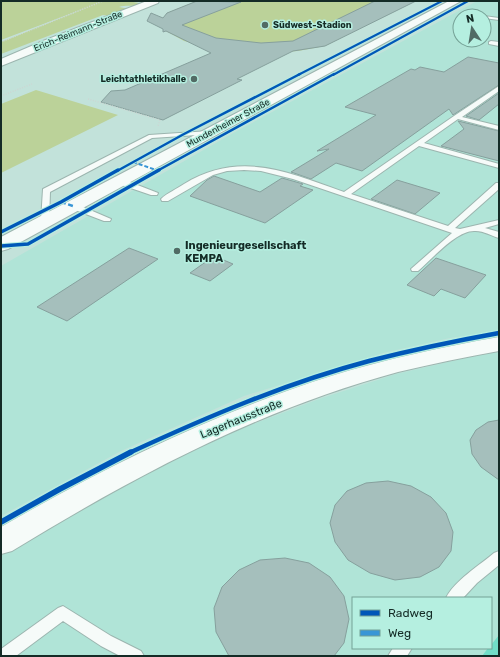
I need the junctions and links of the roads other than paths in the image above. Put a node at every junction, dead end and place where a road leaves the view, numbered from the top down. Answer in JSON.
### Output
{"nodes":[{"id":1,"x":155,"y":1,"type":"edge"},
{"id":2,"x":456,"y":1,"type":"edge"},
{"id":3,"x":1,"y":63,"type":"edge"},
{"id":4,"x":499,"y":88,"type":"edge"},
{"id":5,"x":456,"y":117,"type":"junction"},
{"id":6,"x":499,"y":128,"type":"edge"},
{"id":7,"x":210,"y":133,"type":"junction"},
{"id":8,"x":418,"y":144,"type":"junction"},
{"id":9,"x":499,"y":166,"type":"edge"},
{"id":10,"x":119,"y":181,"type":"junction"},
{"id":11,"x":499,"y":185,"type":"edge"},
{"id":12,"x":154,"y":193,"type":"dead end"},
{"id":13,"x":345,"y":194,"type":"junction"},
{"id":14,"x":165,"y":199,"type":"dead end"},
{"id":15,"x":73,"y":206,"type":"junction"},
{"id":16,"x":107,"y":219,"type":"dead end"},
{"id":17,"x":45,"y":221,"type":"junction"},
{"id":18,"x":499,"y":222,"type":"edge"},
{"id":19,"x":475,"y":228,"type":"junction"},
{"id":20,"x":449,"y":229,"type":"junction"},
{"id":21,"x":459,"y":232,"type":"junction"},
{"id":22,"x":499,"y":235,"type":"edge"},
{"id":23,"x":1,"y":245,"type":"edge"},
{"id":24,"x":415,"y":269,"type":"dead end"},
{"id":25,"x":499,"y":344,"type":"edge"},
{"id":26,"x":1,"y":542,"type":"edge"},
{"id":27,"x":499,"y":557,"type":"edge"},
{"id":28,"x":454,"y":597,"type":"edge"},
{"id":29,"x":132,"y":654,"type":"edge"},
{"id":30,"x":4,"y":656,"type":"edge"}],
"edges":[{"from":1,"to":3,"type":"street","name":"Erich-Reimann-Straße"},
{"from":2,"to":7,"type":"street","name":"Mundenheimer Straße"},
{"from":4,"to":5,"type":"lane"},
{"from":5,"to":6,"type":"lane"},
{"from":5,"to":8,"type":"lane"},
{"from":7,"to":10,"type":"street","name":"Mundenheimer Straße"},
{"from":7,"to":17,"type":"lane"},
{"from":8,"to":9,"type":"lane"},
{"from":8,"to":13,"type":"lane"},
{"from":10,"to":12,"type":"lane"},
{"from":10,"to":15,"type":"street","name":"Mundenheimer Straße"},
{"from":11,"to":20,"type":"lane"},
{"from":13,"to":14,"type":"lane"},
{"from":13,"to":20,"type":"lane"},
{"from":15,"to":16,"type":"lane"},
{"from":15,"to":17,"type":"street","name":"Mundenheimer Straße"},
{"from":17,"to":23,"type":"street","name":"Mundenheimer Straße"},
{"from":18,"to":19,"type":"lane"},
{"from":19,"to":21,"type":"lane"},
{"from":19,"to":22,"type":"lane"},
{"from":20,"to":21,"type":"lane"},
{"from":21,"to":24,"type":"lane"},
{"from":25,"to":26,"type":"street","name":"Lagerhausstraße"},
{"from":27,"to":28,"type":"lane"},
{"from":29,"to":30,"type":"lane"}]}
